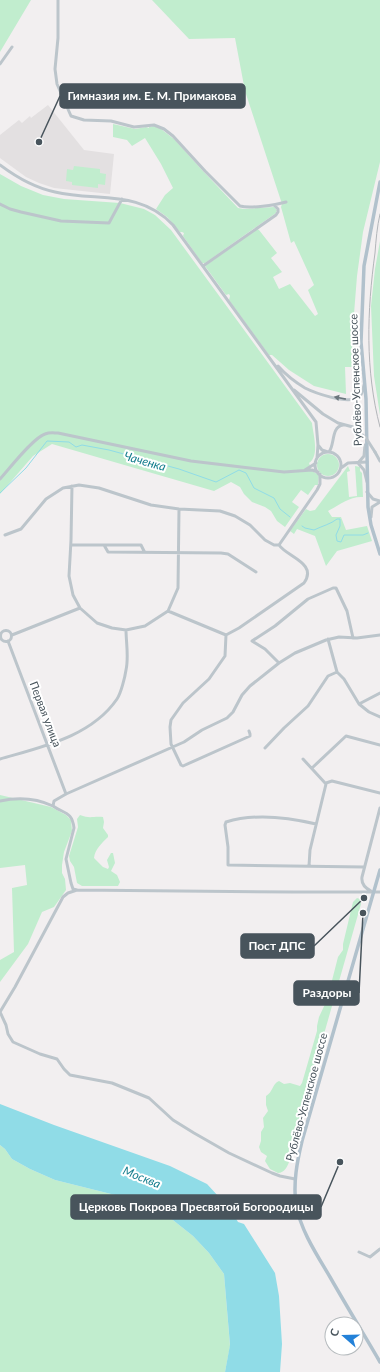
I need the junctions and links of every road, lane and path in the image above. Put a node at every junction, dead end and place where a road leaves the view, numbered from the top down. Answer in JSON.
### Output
{"nodes":[{"id":1,"x":58,"y":0,"type":"edge"},
{"id":2,"x":12,"y":47,"type":"dead end"},
{"id":3,"x":0,"y":64,"type":"edge"},
{"id":4,"x":0,"y":165,"type":"edge"},
{"id":5,"x":380,"y":182,"type":"edge"},
{"id":6,"x":122,"y":199,"type":"junction"},
{"id":7,"x":286,"y":202,"type":"dead end"},
{"id":8,"x":0,"y":204,"type":"edge"},
{"id":9,"x":274,"y":205,"type":"junction"},
{"id":10,"x":202,"y":266,"type":"junction"},
{"id":11,"x":270,"y":358,"type":"junction"},
{"id":12,"x":364,"y":379,"type":"junction"},
{"id":13,"x":290,"y":386,"type":"junction"},
{"id":14,"x":345,"y":425,"type":"junction"},
{"id":15,"x":366,"y":441,"type":"junction"},
{"id":16,"x":333,"y":444,"type":"junction"},
{"id":17,"x":318,"y":445,"type":"junction"},
{"id":18,"x":328,"y":452,"type":"junction"},
{"id":19,"x":337,"y":456,"type":"junction"},
{"id":20,"x":317,"y":458,"type":"junction"},
{"id":21,"x":380,"y":460,"type":"edge"},
{"id":22,"x":367,"y":462,"type":"junction"},
{"id":23,"x":316,"y":463,"type":"junction"},
{"id":24,"x":358,"y":463,"type":"junction"},
{"id":25,"x":348,"y":464,"type":"junction"},
{"id":26,"x":303,"y":471,"type":"junction"},
{"id":27,"x":339,"y":471,"type":"junction"},
{"id":28,"x":319,"y":473,"type":"junction"},
{"id":29,"x":329,"y":478,"type":"junction"},
{"id":30,"x":0,"y":479,"type":"edge"},
{"id":31,"x":367,"y":482,"type":"junction"},
{"id":32,"x":320,"y":484,"type":"junction"},
{"id":33,"x":72,"y":486,"type":"junction"},
{"id":34,"x":367,"y":491,"type":"junction"},
{"id":35,"x":380,"y":501,"type":"edge"},
{"id":36,"x":179,"y":509,"type":"junction"},
{"id":37,"x":371,"y":525,"type":"junction"},
{"id":38,"x":6,"y":535,"type":"dead end"},
{"id":39,"x":71,"y":545,"type":"junction"},
{"id":40,"x":104,"y":545,"type":"junction"},
{"id":41,"x":279,"y":545,"type":"junction"},
{"id":42,"x":144,"y":551,"type":"junction"},
{"id":43,"x":179,"y":552,"type":"junction"},
{"id":44,"x":380,"y":554,"type":"edge"},
{"id":45,"x":256,"y":572,"type":"dead end"},
{"id":46,"x":80,"y":608,"type":"junction"},
{"id":47,"x":168,"y":612,"type":"junction"},
{"id":48,"x":126,"y":630,"type":"junction"},
{"id":49,"x":0,"y":635,"type":"edge"},
{"id":50,"x":12,"y":635,"type":"junction"},
{"id":51,"x":226,"y":635,"type":"junction"},
{"id":52,"x":380,"y":635,"type":"edge"},
{"id":53,"x":353,"y":638,"type":"junction"},
{"id":54,"x":328,"y":639,"type":"junction"},
{"id":55,"x":3,"y":641,"type":"junction"},
{"id":56,"x":8,"y":641,"type":"junction"},
{"id":57,"x":0,"y":645,"type":"edge"},
{"id":58,"x":279,"y":663,"type":"junction"},
{"id":59,"x":337,"y":672,"type":"junction"},
{"id":60,"x":380,"y":693,"type":"edge"},
{"id":61,"x":359,"y":704,"type":"junction"},
{"id":62,"x":380,"y":717,"type":"edge"},
{"id":63,"x":249,"y":731,"type":"dead end"},
{"id":64,"x":48,"y":745,"type":"junction"},
{"id":65,"x":380,"y":745,"type":"edge"},
{"id":66,"x":172,"y":748,"type":"junction"},
{"id":67,"x":265,"y":748,"type":"dead end"},
{"id":68,"x":0,"y":759,"type":"edge"},
{"id":69,"x":303,"y":759,"type":"dead end"},
{"id":70,"x":312,"y":768,"type":"junction"},
{"id":71,"x":326,"y":783,"type":"junction"},
{"id":72,"x":380,"y":793,"type":"edge"},
{"id":73,"x":66,"y":794,"type":"junction"},
{"id":74,"x":0,"y":801,"type":"edge"},
{"id":75,"x":53,"y":806,"type":"junction"},
{"id":76,"x":380,"y":808,"type":"edge"},
{"id":77,"x":316,"y":824,"type":"junction"},
{"id":78,"x":309,"y":866,"type":"junction"},
{"id":79,"x":364,"y":867,"type":"junction"},
{"id":80,"x":380,"y":870,"type":"edge"},
{"id":81,"x":77,"y":890,"type":"junction"},
{"id":82,"x":374,"y":892,"type":"junction"},
{"id":83,"x":380,"y":892,"type":"edge"},
{"id":84,"x":0,"y":1012,"type":"edge"},
{"id":85,"x":295,"y":1179,"type":"junction"},
{"id":86,"x":380,"y":1249,"type":"edge"},
{"id":87,"x":359,"y":1252,"type":"dead end"},
{"id":88,"x":380,"y":1362,"type":"edge"}],
"edges":[{"from":1,"to":9,"type":"street"},
{"from":2,"to":3,"type":"street"},
{"from":4,"to":6,"type":"street"},
{"from":5,"to":12,"type":"main road","name":"Рублёво-Успенское шоссе"},
{"from":6,"to":8,"type":"street"},
{"from":6,"to":10,"type":"street"},
{"from":7,"to":9,"type":"street"},
{"from":9,"to":10,"type":"street"},
{"from":10,"to":11,"type":"street"},
{"from":12,"to":11,"type":"street","one_way":true},
{"from":11,"to":13,"type":"street"},
{"from":12,"to":15,"type":"main road","name":"Рублёво-Успенское шоссе"},
{"from":13,"to":14,"type":"street"},
{"from":13,"to":17,"type":"street"},
{"from":14,"to":16,"type":"street"},
{"from":14,"to":21,"type":"street","bridge":true},
{"from":15,"to":22,"type":"main road","name":"Рублёво-Успенское шоссе"},
{"from":15,"to":24,"type":"street"},
{"from":16,"to":18,"type":"street"},
{"from":16,"to":19,"type":"street"},
{"from":17,"to":18,"type":"street"},
{"from":17,"to":20,"type":"street"},
{"from":18,"to":19,"type":"street"},
{"from":18,"to":20,"type":"street"},
{"from":19,"to":25,"type":"street"},
{"from":19,"to":27,"type":"street"},
{"from":20,"to":23,"type":"street"},
{"from":22,"to":24,"type":"street"},
{"from":22,"to":31,"type":"main road","name":"Рублёво-Успенское шоссе"},
{"from":23,"to":26,"type":"street"},
{"from":23,"to":28,"type":"street"},
{"from":24,"to":25,"type":"street"},
{"from":24,"to":31,"type":"street"},
{"from":25,"to":27,"type":"street"},
{"from":26,"to":28,"type":"street"},
{"from":26,"to":30,"type":"street"},
{"from":27,"to":29,"type":"street"},
{"from":28,"to":29,"type":"street"},
{"from":28,"to":32,"type":"street"},
{"from":29,"to":32,"type":"street"},
{"from":31,"to":34,"type":"main road","name":"Рублёво-Успенское шоссе"},
{"from":32,"to":41,"type":"street"},
{"from":33,"to":36,"type":"street"},
{"from":33,"to":38,"type":"street"},
{"from":33,"to":39,"type":"street"},
{"from":34,"to":35,"type":"street"},
{"from":34,"to":37,"type":"main road","name":"Рублёво-Успенское шоссе"},
{"from":35,"to":37,"type":"street"},
{"from":36,"to":41,"type":"street"},
{"from":36,"to":43,"type":"street"},
{"from":37,"to":44,"type":"main road","name":"Рублёво-Успенское шоссе"},
{"from":39,"to":40,"type":"street"},
{"from":39,"to":46,"type":"street"},
{"from":40,"to":42,"type":"street"},
{"from":40,"to":42,"type":"street"},
{"from":41,"to":51,"type":"street"},
{"from":42,"to":43,"type":"street"},
{"from":43,"to":45,"type":"street"},
{"from":43,"to":47,"type":"street"},
{"from":46,"to":48,"type":"street"},
{"from":46,"to":50,"type":"street"},
{"from":47,"to":48,"type":"street"},
{"from":47,"to":51,"type":"street"},
{"from":48,"to":64,"type":"street"},
{"from":49,"to":50,"type":"street"},
{"from":49,"to":55,"type":"street"},
{"from":50,"to":56,"type":"street"},
{"from":51,"to":66,"type":"street"},
{"from":52,"to":53,"type":"street"},
{"from":53,"to":54,"type":"street"},
{"from":53,"to":58,"type":"street"},
{"from":54,"to":58,"type":"street"},
{"from":54,"to":59,"type":"street"},
{"from":55,"to":56,"type":"street"},
{"from":55,"to":57,"type":"street"},
{"from":56,"to":64,"type":"street","name":"Первая улица"},
{"from":58,"to":66,"type":"street"},
{"from":59,"to":61,"type":"street"},
{"from":59,"to":67,"type":"street"},
{"from":60,"to":61,"type":"street"},
{"from":61,"to":62,"type":"street"},
{"from":63,"to":66,"type":"street"},
{"from":64,"to":68,"type":"street"},
{"from":64,"to":73,"type":"street","name":"Первая улица"},
{"from":65,"to":70,"type":"street"},
{"from":66,"to":73,"type":"street"},
{"from":69,"to":70,"type":"street"},
{"from":70,"to":71,"type":"street"},
{"from":71,"to":72,"type":"street"},
{"from":71,"to":77,"type":"street"},
{"from":73,"to":75,"type":"street"},
{"from":74,"to":75,"type":"street"},
{"from":75,"to":81,"type":"street"},
{"from":76,"to":79,"type":"street"},
{"from":77,"to":78,"type":"street"},
{"from":77,"to":78,"type":"street"},
{"from":78,"to":79,"type":"street"},
{"from":79,"to":82,"type":"street"},
{"from":80,"to":82,"type":"main road","name":"Рублёво-Успенское шоссе"},
{"from":81,"to":82,"type":"street"},
{"from":81,"to":84,"type":"street"},
{"from":82,"to":83,"type":"street"},
{"from":82,"to":85,"type":"main road","name":"Рублёво-Успенское шоссе"},
{"from":84,"to":85,"type":"street"},
{"from":85,"to":88,"type":"main road","name":"Рублёво-Успенское шоссе"},
{"from":86,"to":87,"type":"street"}]}
